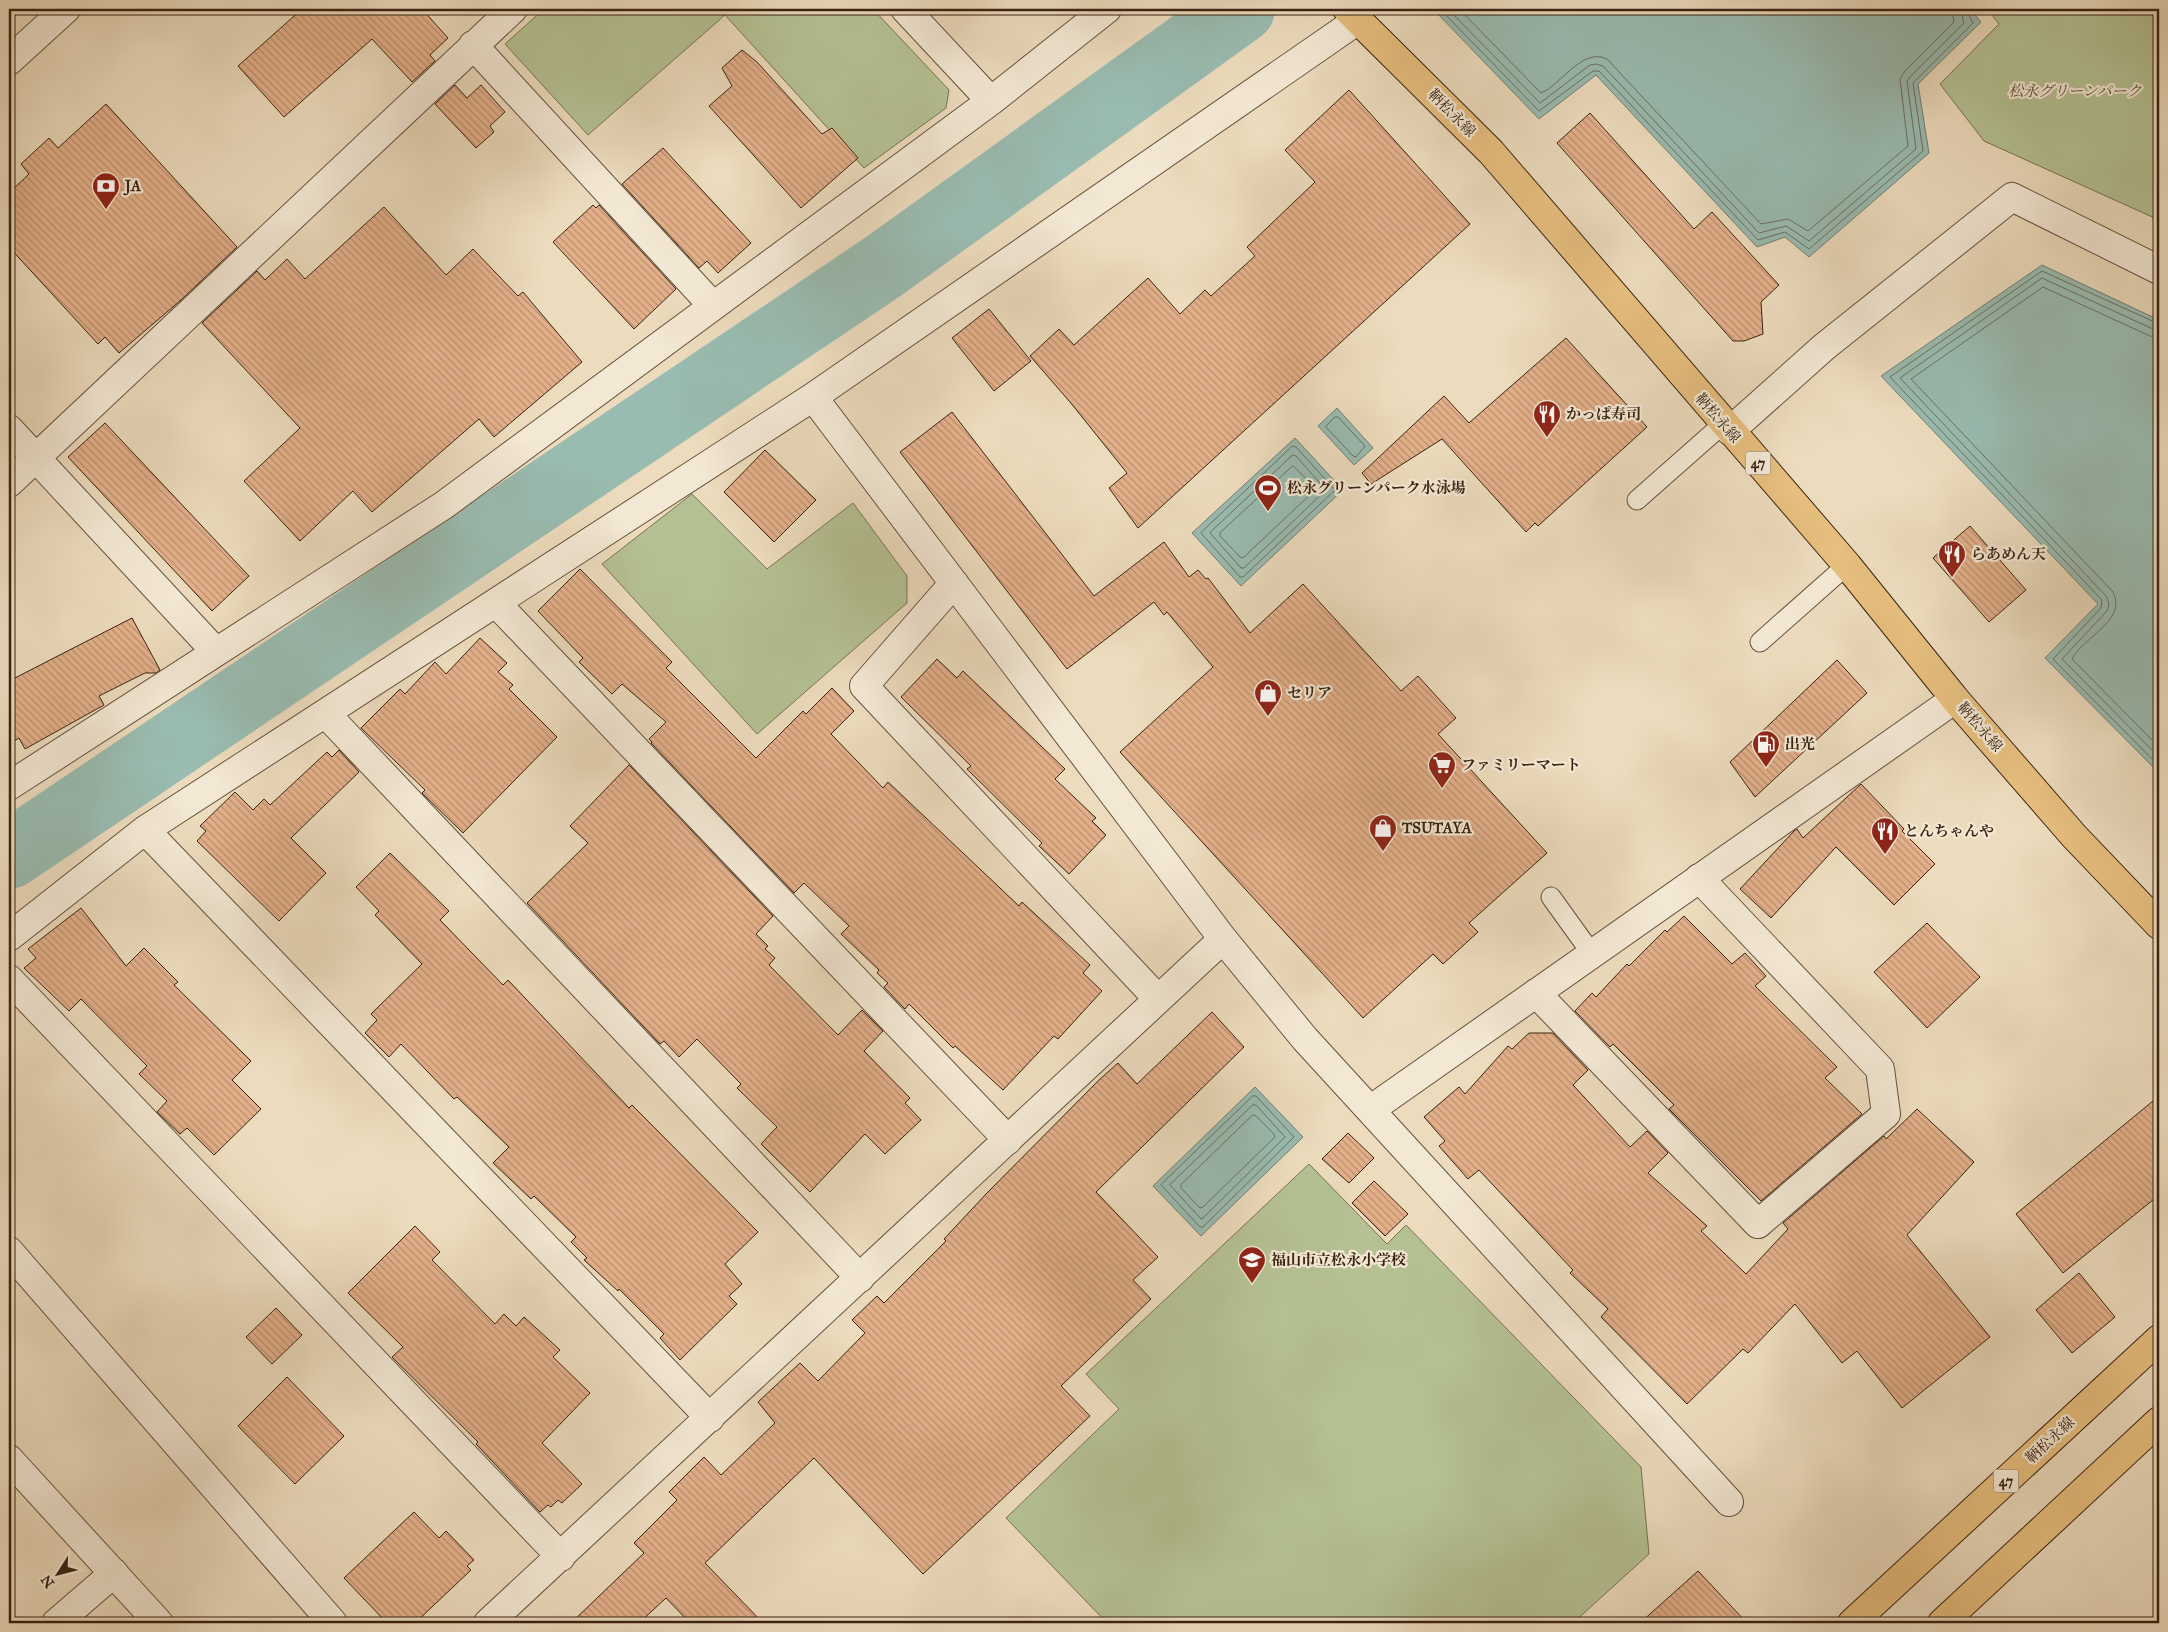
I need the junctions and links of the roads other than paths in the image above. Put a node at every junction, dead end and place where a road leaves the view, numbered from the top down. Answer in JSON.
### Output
{"nodes":[{"id":1,"x":66,"y":9,"type":"edge"},
{"id":2,"x":513,"y":9,"type":"edge"},
{"id":3,"x":905,"y":9,"type":"edge"},
{"id":4,"x":1107,"y":9,"type":"edge"},
{"id":5,"x":1353,"y":14,"type":"edge"},
{"id":6,"x":473,"y":45,"type":"junction"},
{"id":7,"x":9,"y":61,"type":"edge"},
{"id":8,"x":991,"y":101,"type":"junction"},
{"id":9,"x":2159,"y":270,"type":"edge"},
{"id":10,"x":713,"y":306,"type":"junction"},
{"id":11,"x":813,"y":397,"type":"junction"},
{"id":12,"x":1726,"y":427,"type":"junction"},
{"id":13,"x":9,"y":429,"type":"edge"},
{"id":14,"x":36,"y":459,"type":"junction"},
{"id":15,"x":9,"y":483,"type":"edge"},
{"id":16,"x":1637,"y":500,"type":"dead end"},
{"id":17,"x":1847,"y":565,"type":"junction"},
{"id":18,"x":954,"y":583,"type":"junction"},
{"id":19,"x":496,"y":603,"type":"junction"},
{"id":20,"x":1760,"y":642,"type":"dead end"},
{"id":21,"x":216,"y":652,"type":"junction"},
{"id":22,"x":1955,"y":699,"type":"junction"},
{"id":23,"x":326,"y":714,"type":"junction"},
{"id":24,"x":9,"y":786,"type":"edge"},
{"id":25,"x":145,"y":830,"type":"junction"},
{"id":26,"x":1699,"y":878,"type":"junction"},
{"id":27,"x":1551,"y":898,"type":"dead end"},
{"id":28,"x":2159,"y":925,"type":"edge"},
{"id":29,"x":9,"y":938,"type":"edge"},
{"id":30,"x":1223,"y":939,"type":"junction"},
{"id":31,"x":1592,"y":954,"type":"junction"},
{"id":32,"x":9,"y":978,"type":"edge"},
{"id":33,"x":1536,"y":993,"type":"junction"},
{"id":34,"x":1158,"y":999,"type":"junction"},
{"id":35,"x":1370,"y":1110,"type":"junction"},
{"id":36,"x":1008,"y":1140,"type":"junction"},
{"id":37,"x":9,"y":1251,"type":"edge"},
{"id":38,"x":860,"y":1278,"type":"junction"},
{"id":39,"x":2159,"y":1339,"type":"edge"},
{"id":40,"x":710,"y":1418,"type":"junction"},
{"id":41,"x":2159,"y":1421,"type":"edge"},
{"id":42,"x":9,"y":1459,"type":"edge"},
{"id":43,"x":1729,"y":1502,"type":"dead end"},
{"id":44,"x":561,"y":1557,"type":"junction"},
{"id":45,"x":114,"y":1573,"type":"junction"},
{"id":46,"x":56,"y":1623,"type":"edge"},
{"id":47,"x":159,"y":1623,"type":"edge"},
{"id":48,"x":334,"y":1623,"type":"edge"},
{"id":49,"x":488,"y":1623,"type":"edge"},
{"id":50,"x":1852,"y":1623,"type":"edge"},
{"id":51,"x":1942,"y":1623,"type":"edge"}],
"edges":[{"from":1,"to":7,"type":"street"},
{"from":2,"to":6,"type":"street"},
{"from":3,"to":8,"type":"street"},
{"from":4,"to":8,"type":"street"},
{"from":5,"to":11,"type":"street"},
{"from":5,"to":12,"type":"main road","name":"鞆松永線","number":"47"},
{"from":6,"to":10,"type":"street"},
{"from":6,"to":14,"type":"street"},
{"from":8,"to":10,"type":"street"},
{"from":9,"to":12,"type":"street"},
{"from":10,"to":21,"type":"street"},
{"from":11,"to":18,"type":"street"},
{"from":11,"to":19,"type":"street"},
{"from":12,"to":16,"type":"lane"},
{"from":12,"to":17,"type":"main road","name":"鞆松永線","number":"47"},
{"from":13,"to":14,"type":"street"},
{"from":14,"to":15,"type":"street"},
{"from":14,"to":21,"type":"street"},
{"from":17,"to":20,"type":"lane"},
{"from":17,"to":22,"type":"main road","name":"鞆松永線","number":"47"},
{"from":18,"to":30,"type":"street"},
{"from":18,"to":34,"type":"street"},
{"from":19,"to":23,"type":"street"},
{"from":19,"to":36,"type":"street"},
{"from":21,"to":24,"type":"street"},
{"from":22,"to":26,"type":"street"},
{"from":22,"to":28,"type":"main road","name":"鞆松永線","number":"47"},
{"from":23,"to":25,"type":"street"},
{"from":23,"to":38,"type":"street"},
{"from":25,"to":29,"type":"street"},
{"from":25,"to":40,"type":"street"},
{"from":26,"to":31,"type":"street"},
{"from":26,"to":33,"type":"street"},
{"from":27,"to":31,"type":"lane"},
{"from":30,"to":34,"type":"street"},
{"from":30,"to":35,"type":"street"},
{"from":31,"to":33,"type":"street"},
{"from":32,"to":44,"type":"street"},
{"from":33,"to":35,"type":"street"},
{"from":34,"to":36,"type":"street"},
{"from":35,"to":43,"type":"street"},
{"from":36,"to":38,"type":"street"},
{"from":37,"to":48,"type":"street"},
{"from":38,"to":40,"type":"street"},
{"from":39,"to":50,"type":"main road","name":"鞆松永線","number":"47"},
{"from":40,"to":44,"type":"street"},
{"from":41,"to":51,"type":"main road"},
{"from":42,"to":45,"type":"street"},
{"from":44,"to":49,"type":"street"},
{"from":45,"to":46,"type":"street"},
{"from":45,"to":47,"type":"street"}]}
